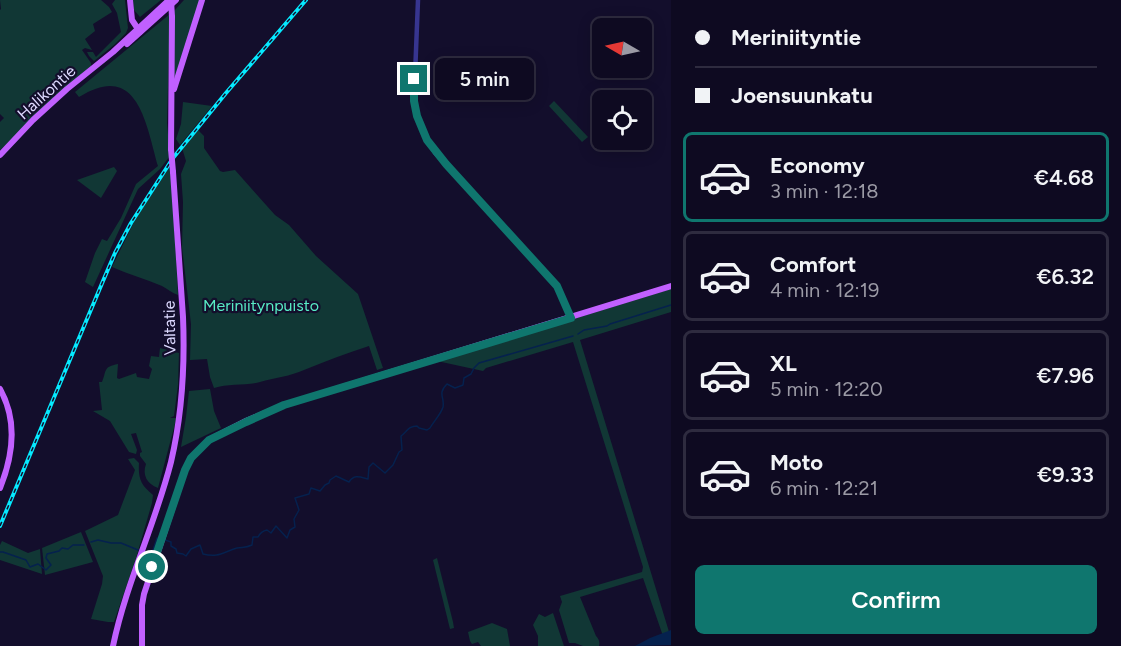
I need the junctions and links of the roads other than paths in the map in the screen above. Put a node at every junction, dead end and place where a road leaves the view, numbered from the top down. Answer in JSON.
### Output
{"nodes":[{"id":1,"x":130,"y":0,"type":"edge"},
{"id":2,"x":170,"y":0,"type":"edge"},
{"id":3,"x":176,"y":0,"type":"edge"},
{"id":4,"x":202,"y":0,"type":"edge"},
{"id":5,"x":418,"y":0,"type":"edge"},
{"id":6,"x":139,"y":28,"type":"junction"},
{"id":7,"x":171,"y":107,"type":"junction"},
{"id":8,"x":0,"y":155,"type":"edge"},
{"id":9,"x":671,"y":286,"type":"edge"},
{"id":10,"x":571,"y":318,"type":"junction"},
{"id":11,"x":0,"y":390,"type":"edge"},
{"id":12,"x":0,"y":488,"type":"edge"},
{"id":13,"x":113,"y":646,"type":"edge"},
{"id":14,"x":142,"y":646,"type":"edge"}],
"edges":[{"from":1,"to":6,"type":"main road"},
{"from":2,"to":6,"type":"main road"},
{"from":2,"to":7,"type":"main road","name":"Valtatie","bridge":true},
{"from":3,"to":6,"type":"main road","name":"Halikontie"},
{"from":4,"to":7,"type":"main road"},
{"from":5,"to":10,"type":"street"},
{"from":6,"to":8,"type":"main road","name":"Halikontie"},
{"from":7,"to":13,"type":"main road","name":"Valtatie","bridge":true},
{"from":9,"to":10,"type":"main road"},
{"from":10,"to":14,"type":"main road"},
{"from":11,"to":12,"type":"main road"}]}
